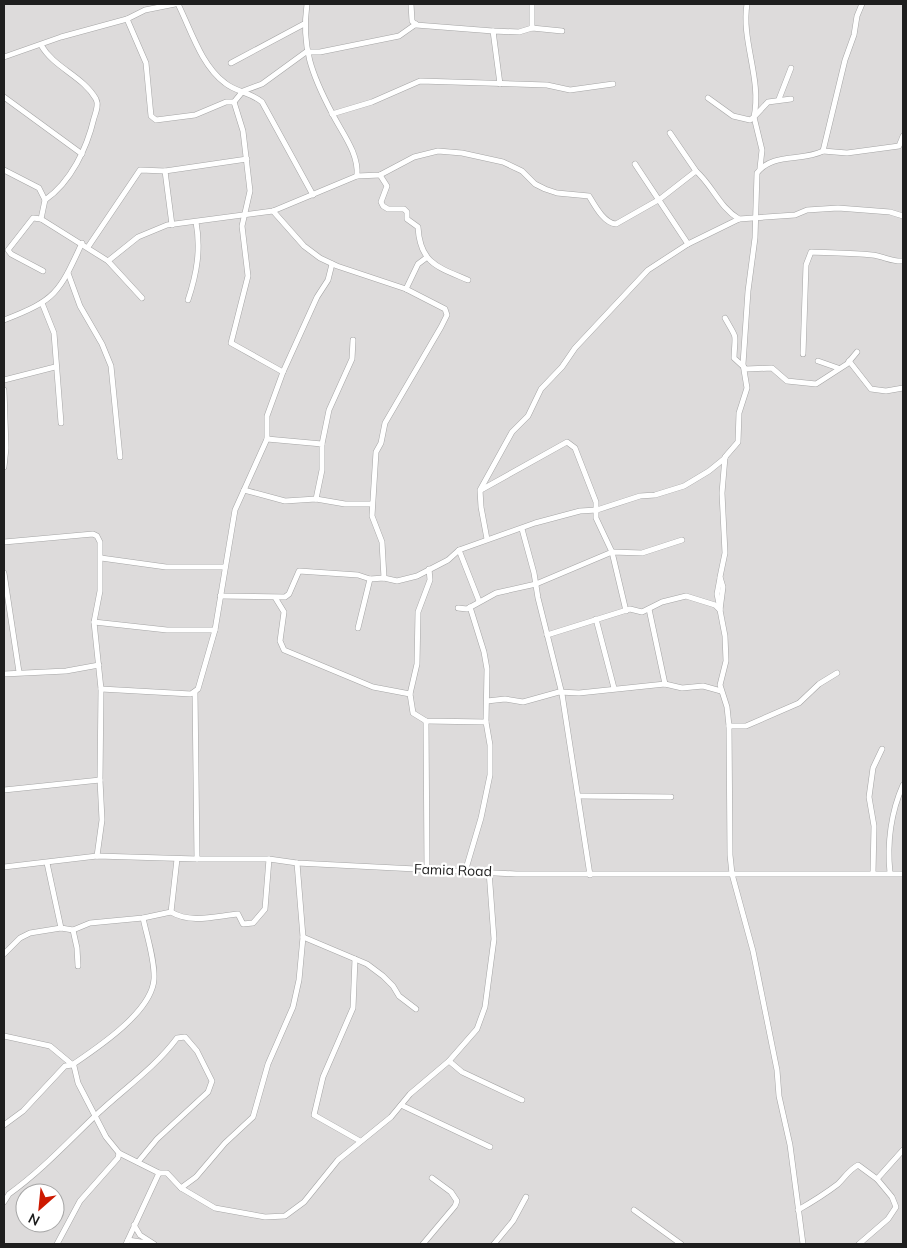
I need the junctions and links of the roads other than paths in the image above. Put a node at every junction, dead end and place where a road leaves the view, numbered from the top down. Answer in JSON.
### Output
{"nodes":[{"id":1,"x":143,"y":4,"type":"edge"},
{"id":2,"x":176,"y":4,"type":"edge"},
{"id":3,"x":307,"y":4,"type":"edge"},
{"id":4,"x":411,"y":4,"type":"edge"},
{"id":5,"x":532,"y":4,"type":"edge"},
{"id":6,"x":747,"y":4,"type":"edge"},
{"id":7,"x":862,"y":4,"type":"edge"},
{"id":8,"x":145,"y":10,"type":"junction"},
{"id":9,"x":127,"y":19,"type":"junction"},
{"id":10,"x":304,"y":24,"type":"junction"},
{"id":11,"x":416,"y":24,"type":"junction"},
{"id":12,"x":532,"y":28,"type":"junction"},
{"id":13,"x":493,"y":31,"type":"junction"},
{"id":14,"x":562,"y":31,"type":"dead end"},
{"id":15,"x":41,"y":45,"type":"junction"},
{"id":16,"x":306,"y":52,"type":"junction"},
{"id":17,"x":4,"y":56,"type":"edge"},
{"id":18,"x":232,"y":63,"type":"dead end"},
{"id":19,"x":791,"y":68,"type":"dead end"},
{"id":20,"x":500,"y":84,"type":"junction"},
{"id":21,"x":613,"y":84,"type":"dead end"},
{"id":22,"x":243,"y":91,"type":"junction"},
{"id":23,"x":4,"y":97,"type":"edge"},
{"id":24,"x":708,"y":98,"type":"dead end"},
{"id":25,"x":779,"y":99,"type":"junction"},
{"id":26,"x":791,"y":99,"type":"dead end"},
{"id":27,"x":234,"y":102,"type":"junction"},
{"id":28,"x":332,"y":114,"type":"junction"},
{"id":29,"x":754,"y":117,"type":"junction"},
{"id":30,"x":670,"y":133,"type":"dead end"},
{"id":31,"x":903,"y":136,"type":"edge"},
{"id":32,"x":823,"y":151,"type":"junction"},
{"id":33,"x":82,"y":154,"type":"junction"},
{"id":34,"x":247,"y":159,"type":"junction"},
{"id":35,"x":635,"y":164,"type":"dead end"},
{"id":36,"x":4,"y":170,"type":"edge"},
{"id":37,"x":165,"y":171,"type":"junction"},
{"id":38,"x":696,"y":171,"type":"junction"},
{"id":39,"x":757,"y":173,"type":"junction"},
{"id":40,"x":380,"y":175,"type":"junction"},
{"id":41,"x":357,"y":176,"type":"junction"},
{"id":42,"x":313,"y":195,"type":"junction"},
{"id":43,"x":660,"y":199,"type":"junction"},
{"id":44,"x":45,"y":200,"type":"junction"},
{"id":45,"x":273,"y":211,"type":"junction"},
{"id":46,"x":246,"y":215,"type":"junction"},
{"id":47,"x":903,"y":216,"type":"edge"},
{"id":48,"x":756,"y":218,"type":"junction"},
{"id":49,"x":41,"y":219,"type":"junction"},
{"id":50,"x":739,"y":219,"type":"junction"},
{"id":51,"x":196,"y":222,"type":"junction"},
{"id":52,"x":172,"y":225,"type":"junction"},
{"id":53,"x":82,"y":243,"type":"junction"},
{"id":54,"x":688,"y":244,"type":"junction"},
{"id":55,"x":88,"y":247,"type":"junction"},
{"id":56,"x":6,"y":248,"type":"edge"},
{"id":57,"x":426,"y":258,"type":"junction"},
{"id":58,"x":108,"y":261,"type":"junction"},
{"id":59,"x":903,"y":261,"type":"edge"},
{"id":60,"x":332,"y":264,"type":"junction"},
{"id":61,"x":43,"y":270,"type":"dead end"},
{"id":62,"x":68,"y":273,"type":"junction"},
{"id":63,"x":468,"y":280,"type":"dead end"},
{"id":64,"x":406,"y":289,"type":"junction"},
{"id":65,"x":142,"y":298,"type":"dead end"},
{"id":66,"x":188,"y":300,"type":"dead end"},
{"id":67,"x":42,"y":303,"type":"junction"},
{"id":68,"x":725,"y":318,"type":"dead end"},
{"id":69,"x":4,"y":320,"type":"edge"},
{"id":70,"x":353,"y":340,"type":"dead end"},
{"id":71,"x":857,"y":352,"type":"dead end"},
{"id":72,"x":803,"y":354,"type":"dead end"},
{"id":73,"x":818,"y":361,"type":"dead end"},
{"id":74,"x":849,"y":361,"type":"junction"},
{"id":75,"x":55,"y":367,"type":"junction"},
{"id":76,"x":838,"y":368,"type":"junction"},
{"id":77,"x":746,"y":369,"type":"junction"},
{"id":78,"x":283,"y":372,"type":"junction"},
{"id":79,"x":4,"y":380,"type":"edge"},
{"id":80,"x":903,"y":388,"type":"edge"},
{"id":81,"x":4,"y":390,"type":"edge"},
{"id":82,"x":61,"y":422,"type":"dead end"},
{"id":83,"x":267,"y":439,"type":"junction"},
{"id":84,"x":322,"y":444,"type":"junction"},
{"id":85,"x":120,"y":457,"type":"dead end"},
{"id":86,"x":725,"y":457,"type":"junction"},
{"id":87,"x":4,"y":467,"type":"edge"},
{"id":88,"x":244,"y":490,"type":"junction"},
{"id":89,"x":480,"y":490,"type":"junction"},
{"id":90,"x":316,"y":499,"type":"junction"},
{"id":91,"x":372,"y":504,"type":"junction"},
{"id":92,"x":597,"y":510,"type":"junction"},
{"id":93,"x":522,"y":529,"type":"junction"},
{"id":94,"x":487,"y":539,"type":"junction"},
{"id":95,"x":682,"y":540,"type":"dead end"},
{"id":96,"x":4,"y":542,"type":"edge"},
{"id":97,"x":459,"y":550,"type":"junction"},
{"id":98,"x":612,"y":552,"type":"junction"},
{"id":99,"x":101,"y":558,"type":"junction"},
{"id":100,"x":225,"y":567,"type":"junction"},
{"id":101,"x":429,"y":569,"type":"junction"},
{"id":102,"x":4,"y":573,"type":"edge"},
{"id":103,"x":384,"y":578,"type":"junction"},
{"id":104,"x":370,"y":579,"type":"junction"},
{"id":105,"x":536,"y":584,"type":"junction"},
{"id":106,"x":220,"y":596,"type":"junction"},
{"id":107,"x":275,"y":598,"type":"junction"},
{"id":108,"x":480,"y":601,"type":"junction"},
{"id":109,"x":470,"y":607,"type":"junction"},
{"id":110,"x":458,"y":608,"type":"dead end"},
{"id":111,"x":649,"y":609,"type":"junction"},
{"id":112,"x":720,"y":610,"type":"junction"},
{"id":113,"x":626,"y":611,"type":"junction"},
{"id":114,"x":596,"y":619,"type":"junction"},
{"id":115,"x":94,"y":622,"type":"junction"},
{"id":116,"x":358,"y":628,"type":"dead end"},
{"id":117,"x":215,"y":630,"type":"junction"},
{"id":118,"x":547,"y":634,"type":"junction"},
{"id":119,"x":99,"y":665,"type":"junction"},
{"id":120,"x":19,"y":672,"type":"junction"},
{"id":121,"x":837,"y":673,"type":"dead end"},
{"id":122,"x":4,"y":674,"type":"edge"},
{"id":123,"x":665,"y":684,"type":"junction"},
{"id":124,"x":614,"y":688,"type":"junction"},
{"id":125,"x":101,"y":689,"type":"junction"},
{"id":126,"x":721,"y":691,"type":"junction"},
{"id":127,"x":195,"y":692,"type":"junction"},
{"id":128,"x":410,"y":694,"type":"junction"},
{"id":129,"x":562,"y":694,"type":"junction"},
{"id":130,"x":487,"y":700,"type":"junction"},
{"id":131,"x":426,"y":721,"type":"junction"},
{"id":132,"x":486,"y":722,"type":"junction"},
{"id":133,"x":729,"y":726,"type":"junction"},
{"id":134,"x":882,"y":749,"type":"dead end"},
{"id":135,"x":100,"y":780,"type":"junction"},
{"id":136,"x":903,"y":785,"type":"edge"},
{"id":137,"x":4,"y":790,"type":"edge"},
{"id":138,"x":579,"y":796,"type":"junction"},
{"id":139,"x":671,"y":797,"type":"dead end"},
{"id":140,"x":97,"y":856,"type":"junction"},
{"id":141,"x":177,"y":859,"type":"junction"},
{"id":142,"x":196,"y":859,"type":"junction"},
{"id":143,"x":270,"y":859,"type":"junction"},
{"id":144,"x":297,"y":862,"type":"junction"},
{"id":145,"x":47,"y":863,"type":"junction"},
{"id":146,"x":4,"y":867,"type":"edge"},
{"id":147,"x":427,"y":869,"type":"junction"},
{"id":148,"x":489,"y":871,"type":"junction"},
{"id":149,"x":465,"y":872,"type":"junction"},
{"id":150,"x":873,"y":873,"type":"junction"},
{"id":151,"x":732,"y":874,"type":"junction"},
{"id":152,"x":890,"y":874,"type":"junction"},
{"id":153,"x":903,"y":874,"type":"edge"},
{"id":154,"x":590,"y":875,"type":"junction"},
{"id":155,"x":171,"y":912,"type":"junction"},
{"id":156,"x":143,"y":918,"type":"junction"},
{"id":157,"x":61,"y":928,"type":"junction"},
{"id":158,"x":73,"y":930,"type":"junction"},
{"id":159,"x":303,"y":938,"type":"junction"},
{"id":160,"x":4,"y":954,"type":"edge"},
{"id":161,"x":355,"y":959,"type":"junction"},
{"id":162,"x":78,"y":966,"type":"dead end"},
{"id":163,"x":416,"y":1009,"type":"dead end"},
{"id":164,"x":4,"y":1036,"type":"edge"},
{"id":165,"x":448,"y":1060,"type":"junction"},
{"id":166,"x":72,"y":1066,"type":"junction"},
{"id":167,"x":522,"y":1100,"type":"dead end"},
{"id":168,"x":401,"y":1105,"type":"junction"},
{"id":169,"x":96,"y":1115,"type":"junction"},
{"id":170,"x":4,"y":1125,"type":"edge"},
{"id":171,"x":360,"y":1141,"type":"junction"},
{"id":172,"x":490,"y":1147,"type":"dead end"},
{"id":173,"x":903,"y":1150,"type":"edge"},
{"id":174,"x":119,"y":1153,"type":"junction"},
{"id":175,"x":138,"y":1162,"type":"junction"},
{"id":176,"x":159,"y":1172,"type":"junction"},
{"id":177,"x":432,"y":1178,"type":"dead end"},
{"id":178,"x":878,"y":1179,"type":"junction"},
{"id":179,"x":181,"y":1188,"type":"junction"},
{"id":180,"x":526,"y":1197,"type":"dead end"},
{"id":181,"x":4,"y":1202,"type":"edge"},
{"id":182,"x":634,"y":1210,"type":"dead end"},
{"id":183,"x":798,"y":1210,"type":"junction"},
{"id":184,"x":134,"y":1225,"type":"junction"},
{"id":185,"x":127,"y":1242,"type":"edge"},
{"id":186,"x":57,"y":1244,"type":"edge"},
{"id":187,"x":153,"y":1244,"type":"edge"},
{"id":188,"x":423,"y":1244,"type":"edge"},
{"id":189,"x":494,"y":1244,"type":"edge"},
{"id":190,"x":681,"y":1244,"type":"edge"},
{"id":191,"x":803,"y":1244,"type":"edge"},
{"id":192,"x":860,"y":1244,"type":"edge"}],
"edges":[{"from":1,"to":8,"type":"street"},
{"from":2,"to":8,"type":"street"},
{"from":2,"to":22,"type":"street"},
{"from":3,"to":10,"type":"street"},
{"from":4,"to":11,"type":"street"},
{"from":5,"to":12,"type":"street"},
{"from":6,"to":29,"type":"street"},
{"from":7,"to":32,"type":"street"},
{"from":8,"to":9,"type":"street"},
{"from":9,"to":15,"type":"street"},
{"from":9,"to":27,"type":"street"},
{"from":10,"to":16,"type":"street"},
{"from":10,"to":18,"type":"street"},
{"from":11,"to":13,"type":"street"},
{"from":11,"to":16,"type":"street"},
{"from":12,"to":13,"type":"street"},
{"from":12,"to":14,"type":"street"},
{"from":13,"to":20,"type":"street"},
{"from":15,"to":17,"type":"street"},
{"from":15,"to":33,"type":"street"},
{"from":16,"to":22,"type":"street"},
{"from":16,"to":28,"type":"street"},
{"from":19,"to":25,"type":"street"},
{"from":20,"to":21,"type":"street"},
{"from":20,"to":28,"type":"street"},
{"from":22,"to":27,"type":"street"},
{"from":22,"to":42,"type":"street"},
{"from":23,"to":33,"type":"street"},
{"from":24,"to":29,"type":"street"},
{"from":25,"to":26,"type":"street"},
{"from":25,"to":29,"type":"street"},
{"from":27,"to":34,"type":"street"},
{"from":28,"to":41,"type":"street"},
{"from":29,"to":39,"type":"street"},
{"from":30,"to":38,"type":"street"},
{"from":31,"to":32,"type":"street"},
{"from":32,"to":39,"type":"street"},
{"from":33,"to":44,"type":"street"},
{"from":34,"to":37,"type":"street"},
{"from":34,"to":46,"type":"street"},
{"from":35,"to":43,"type":"street"},
{"from":36,"to":44,"type":"street"},
{"from":37,"to":52,"type":"street"},
{"from":37,"to":55,"type":"street"},
{"from":38,"to":43,"type":"street"},
{"from":38,"to":50,"type":"street"},
{"from":39,"to":48,"type":"street"},
{"from":40,"to":41,"type":"street"},
{"from":40,"to":43,"type":"street"},
{"from":40,"to":57,"type":"street"},
{"from":41,"to":42,"type":"street"},
{"from":42,"to":45,"type":"street"},
{"from":43,"to":54,"type":"street"},
{"from":44,"to":49,"type":"street"},
{"from":45,"to":46,"type":"street"},
{"from":45,"to":60,"type":"street"},
{"from":46,"to":51,"type":"street"},
{"from":46,"to":78,"type":"street"},
{"from":47,"to":48,"type":"street"},
{"from":48,"to":50,"type":"street"},
{"from":48,"to":77,"type":"street"},
{"from":49,"to":53,"type":"street"},
{"from":49,"to":56,"type":"street"},
{"from":50,"to":54,"type":"street"},
{"from":51,"to":52,"type":"street"},
{"from":51,"to":66,"type":"street"},
{"from":52,"to":58,"type":"street"},
{"from":53,"to":55,"type":"street"},
{"from":53,"to":62,"type":"street"},
{"from":54,"to":89,"type":"street"},
{"from":55,"to":58,"type":"street"},
{"from":56,"to":61,"type":"street"},
{"from":57,"to":63,"type":"street"},
{"from":57,"to":64,"type":"street"},
{"from":58,"to":65,"type":"street"},
{"from":59,"to":72,"type":"street"},
{"from":60,"to":64,"type":"street"},
{"from":60,"to":78,"type":"street"},
{"from":62,"to":67,"type":"street"},
{"from":62,"to":85,"type":"street"},
{"from":64,"to":91,"type":"street"},
{"from":67,"to":69,"type":"street"},
{"from":67,"to":75,"type":"street"},
{"from":68,"to":77,"type":"street"},
{"from":70,"to":84,"type":"street"},
{"from":71,"to":74,"type":"street"},
{"from":73,"to":76,"type":"street"},
{"from":74,"to":76,"type":"street"},
{"from":74,"to":80,"type":"street"},
{"from":75,"to":79,"type":"street"},
{"from":75,"to":82,"type":"street"},
{"from":76,"to":77,"type":"street"},
{"from":77,"to":86,"type":"street"},
{"from":78,"to":83,"type":"street"},
{"from":81,"to":87,"type":"street"},
{"from":83,"to":84,"type":"street"},
{"from":83,"to":88,"type":"street"},
{"from":84,"to":90,"type":"street"},
{"from":86,"to":92,"type":"street"},
{"from":86,"to":112,"type":"street"},
{"from":88,"to":90,"type":"street"},
{"from":88,"to":100,"type":"street"},
{"from":89,"to":92,"type":"street"},
{"from":89,"to":94,"type":"street"},
{"from":90,"to":91,"type":"street"},
{"from":91,"to":103,"type":"street"},
{"from":92,"to":93,"type":"street"},
{"from":92,"to":98,"type":"street"},
{"from":93,"to":94,"type":"street"},
{"from":93,"to":105,"type":"street"},
{"from":94,"to":97,"type":"street"},
{"from":95,"to":98,"type":"street"},
{"from":96,"to":99,"type":"street"},
{"from":97,"to":101,"type":"street"},
{"from":97,"to":108,"type":"street"},
{"from":98,"to":105,"type":"street"},
{"from":98,"to":113,"type":"street"},
{"from":99,"to":100,"type":"street"},
{"from":99,"to":115,"type":"street"},
{"from":100,"to":106,"type":"street"},
{"from":101,"to":103,"type":"street"},
{"from":101,"to":128,"type":"street"},
{"from":102,"to":120,"type":"street"},
{"from":103,"to":104,"type":"street"},
{"from":104,"to":107,"type":"street"},
{"from":104,"to":116,"type":"street"},
{"from":105,"to":108,"type":"street"},
{"from":105,"to":118,"type":"street"},
{"from":106,"to":107,"type":"street"},
{"from":106,"to":117,"type":"street"},
{"from":107,"to":128,"type":"street"},
{"from":108,"to":109,"type":"street"},
{"from":109,"to":110,"type":"street"},
{"from":109,"to":130,"type":"street"},
{"from":111,"to":112,"type":"street"},
{"from":111,"to":113,"type":"street"},
{"from":111,"to":123,"type":"street"},
{"from":112,"to":126,"type":"street"},
{"from":113,"to":114,"type":"street"},
{"from":114,"to":118,"type":"street"},
{"from":114,"to":124,"type":"street"},
{"from":115,"to":117,"type":"street"},
{"from":115,"to":119,"type":"street"},
{"from":117,"to":127,"type":"street"},
{"from":118,"to":129,"type":"street"},
{"from":119,"to":120,"type":"street"},
{"from":119,"to":125,"type":"street"},
{"from":120,"to":122,"type":"street"},
{"from":121,"to":133,"type":"street"},
{"from":123,"to":124,"type":"street"},
{"from":123,"to":126,"type":"street"},
{"from":124,"to":129,"type":"street"},
{"from":125,"to":127,"type":"street"},
{"from":125,"to":135,"type":"street"},
{"from":126,"to":133,"type":"street"},
{"from":127,"to":142,"type":"street"},
{"from":128,"to":131,"type":"street"},
{"from":129,"to":130,"type":"street"},
{"from":129,"to":138,"type":"street"},
{"from":130,"to":132,"type":"street"},
{"from":131,"to":132,"type":"street"},
{"from":131,"to":147,"type":"street"},
{"from":132,"to":149,"type":"street"},
{"from":133,"to":151,"type":"street"},
{"from":134,"to":150,"type":"street"},
{"from":135,"to":137,"type":"street"},
{"from":135,"to":140,"type":"street"},
{"from":136,"to":152,"type":"street"},
{"from":138,"to":139,"type":"street"},
{"from":138,"to":154,"type":"street"},
{"from":140,"to":141,"type":"street","name":"Famia Road"},
{"from":140,"to":145,"type":"street","name":"Famia Road"},
{"from":141,"to":142,"type":"street","name":"Famia Road"},
{"from":141,"to":155,"type":"street"},
{"from":142,"to":143,"type":"street","name":"Famia Road"},
{"from":143,"to":144,"type":"street","name":"Famia Road"},
{"from":143,"to":155,"type":"street"},
{"from":144,"to":147,"type":"street","name":"Famia Road"},
{"from":144,"to":159,"type":"street"},
{"from":145,"to":146,"type":"street","name":"Famia Road"},
{"from":145,"to":157,"type":"street"},
{"from":147,"to":149,"type":"street","name":"Famia Road"},
{"from":148,"to":149,"type":"street","name":"Famia Road"},
{"from":148,"to":154,"type":"street","name":"Famia Road"},
{"from":148,"to":165,"type":"street"},
{"from":150,"to":151,"type":"street","name":"Famia Road"},
{"from":150,"to":152,"type":"street","name":"Famia Road"},
{"from":151,"to":154,"type":"street","name":"Famia Road"},
{"from":151,"to":183,"type":"street"},
{"from":152,"to":153,"type":"street","name":"Famia Road"},
{"from":155,"to":156,"type":"street"},
{"from":156,"to":158,"type":"street"},
{"from":156,"to":166,"type":"street"},
{"from":157,"to":158,"type":"street"},
{"from":157,"to":160,"type":"street"},
{"from":158,"to":162,"type":"street"},
{"from":159,"to":161,"type":"street"},
{"from":159,"to":179,"type":"street"},
{"from":161,"to":163,"type":"street"},
{"from":161,"to":171,"type":"street"},
{"from":164,"to":166,"type":"street"},
{"from":165,"to":167,"type":"street"},
{"from":165,"to":168,"type":"street"},
{"from":166,"to":169,"type":"street"},
{"from":166,"to":170,"type":"street"},
{"from":168,"to":171,"type":"street"},
{"from":168,"to":172,"type":"street"},
{"from":169,"to":174,"type":"street"},
{"from":169,"to":175,"type":"street"},
{"from":169,"to":181,"type":"street"},
{"from":171,"to":179,"type":"street"},
{"from":173,"to":178,"type":"street"},
{"from":174,"to":175,"type":"street"},
{"from":174,"to":186,"type":"street"},
{"from":175,"to":176,"type":"street"},
{"from":176,"to":179,"type":"street"},
{"from":176,"to":184,"type":"street"},
{"from":177,"to":188,"type":"street"},
{"from":178,"to":183,"type":"street"},
{"from":178,"to":192,"type":"street"},
{"from":180,"to":189,"type":"street"},
{"from":182,"to":190,"type":"street"},
{"from":183,"to":191,"type":"street"},
{"from":184,"to":185,"type":"street"},
{"from":184,"to":187,"type":"street"},
{"from":185,"to":187,"type":"street"}]}
